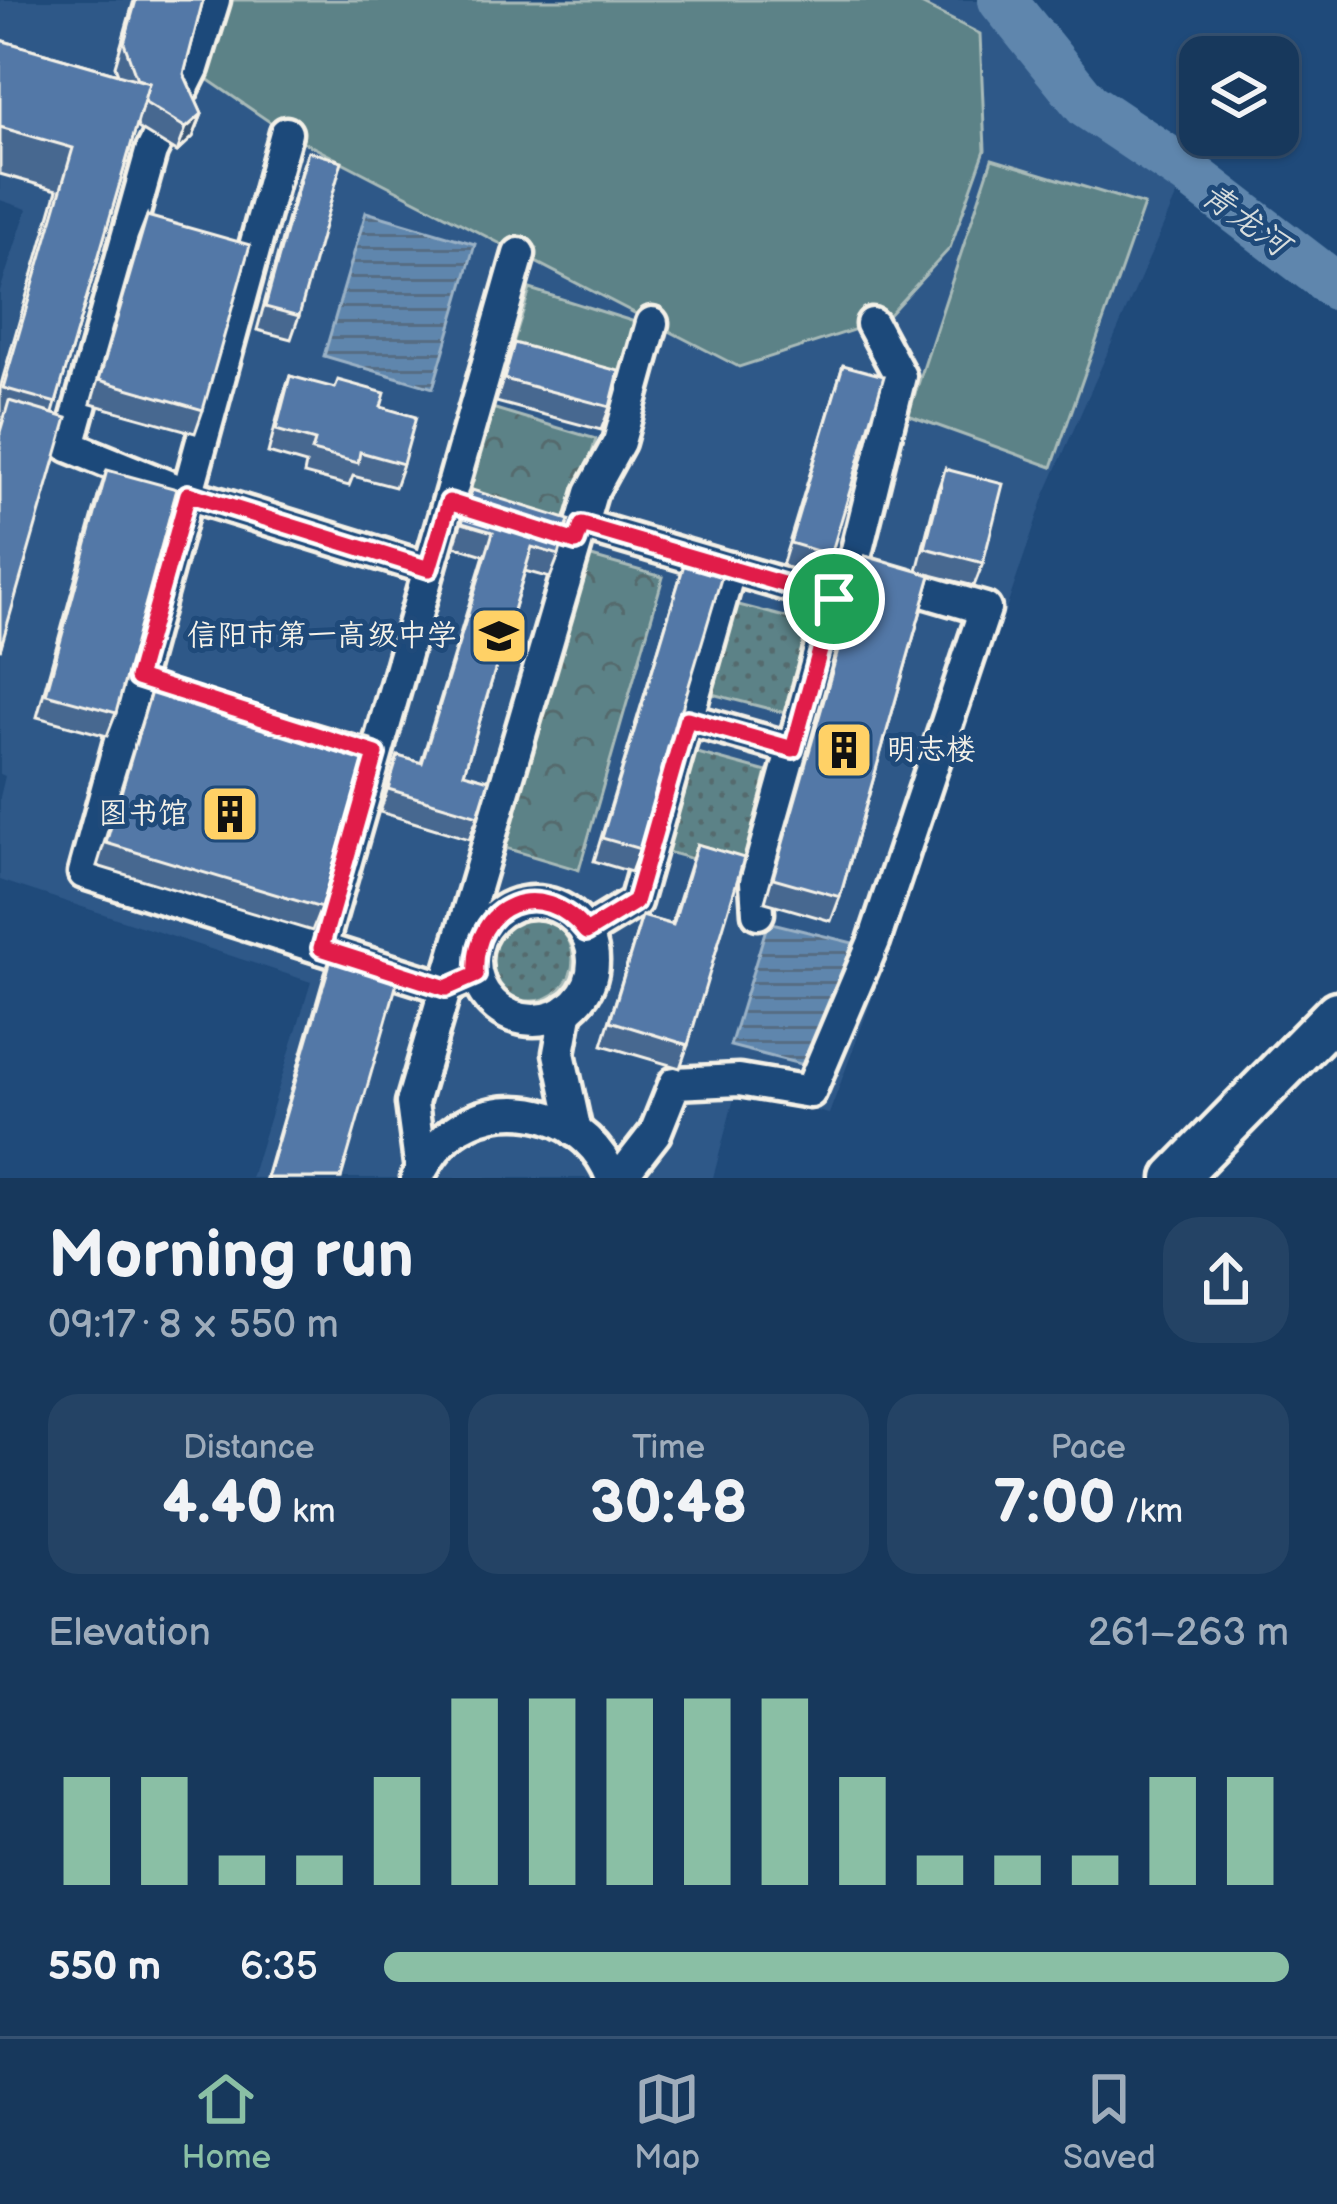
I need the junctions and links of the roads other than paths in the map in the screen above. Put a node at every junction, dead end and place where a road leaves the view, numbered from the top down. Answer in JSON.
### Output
{"nodes":[{"id":1,"x":214,"y":0,"type":"edge"},
{"id":2,"x":286,"y":133,"type":"dead end"},
{"id":3,"x":519,"y":254,"type":"dead end"},
{"id":4,"x":652,"y":322,"type":"dead end"},
{"id":5,"x":872,"y":325,"type":"dead end"},
{"id":6,"x":188,"y":494,"type":"junction"},
{"id":7,"x":449,"y":502,"type":"junction"},
{"id":8,"x":484,"y":513,"type":"edge"},
{"id":9,"x":572,"y":534,"type":"junction"},
{"id":10,"x":730,"y":568,"type":"junction"},
{"id":11,"x":429,"y":569,"type":"junction"},
{"id":12,"x":852,"y":570,"type":"junction"},
{"id":13,"x":834,"y":599,"type":"junction"},
{"id":14,"x":687,"y":719,"type":"junction"},
{"id":15,"x":793,"y":749,"type":"junction"},
{"id":16,"x":486,"y":851,"type":"junction"},
{"id":17,"x":505,"y":908,"type":"junction"},
{"id":18,"x":758,"y":913,"type":"dead end"},
{"id":19,"x":586,"y":932,"type":"junction"},
{"id":20,"x":321,"y":948,"type":"junction"},
{"id":21,"x":476,"y":975,"type":"junction"},
{"id":22,"x":446,"y":988,"type":"junction"},
{"id":23,"x":567,"y":1009,"type":"junction"},
{"id":24,"x":1337,"y":1013,"type":"edge"},
{"id":25,"x":1337,"y":1046,"type":"edge"},
{"id":26,"x":576,"y":1132,"type":"junction"},
{"id":27,"x":419,"y":1174,"type":"edge"},
{"id":28,"x":616,"y":1178,"type":"edge"},
{"id":29,"x":1175,"y":1178,"type":"edge"},
{"id":30,"x":1202,"y":1178,"type":"edge"}],
"edges":[{"from":1,"to":6,"type":"street"},
{"from":2,"to":6,"type":"street"},
{"from":3,"to":7,"type":"street"},
{"from":4,"to":9,"type":"street"},
{"from":5,"to":12,"type":"street"},
{"from":6,"to":11,"type":"street"},
{"from":6,"to":20,"type":"street"},
{"from":7,"to":8,"type":"street"},
{"from":7,"to":11,"type":"street"},
{"from":9,"to":10,"type":"street"},
{"from":9,"to":16,"type":"street"},
{"from":10,"to":13,"type":"street"},
{"from":10,"to":14,"type":"street"},
{"from":11,"to":20,"type":"street"},
{"from":12,"to":13,"type":"street"},
{"from":12,"to":28,"type":"street"},
{"from":13,"to":15,"type":"street"},
{"from":14,"to":15,"type":"street"},
{"from":14,"to":19,"type":"street"},
{"from":15,"to":18,"type":"street"},
{"from":16,"to":17,"type":"street"},
{"from":16,"to":22,"type":"street"},
{"from":17,"to":19,"type":"street"},
{"from":17,"to":21,"type":"street"},
{"from":19,"to":23,"type":"street"},
{"from":20,"to":22,"type":"street"},
{"from":21,"to":22,"type":"street"},
{"from":21,"to":23,"type":"street"},
{"from":22,"to":27,"type":"street"},
{"from":23,"to":26,"type":"street"},
{"from":24,"to":29,"type":"main road"},
{"from":25,"to":30,"type":"main road"},
{"from":26,"to":27,"type":"street"},
{"from":26,"to":28,"type":"street"}]}
